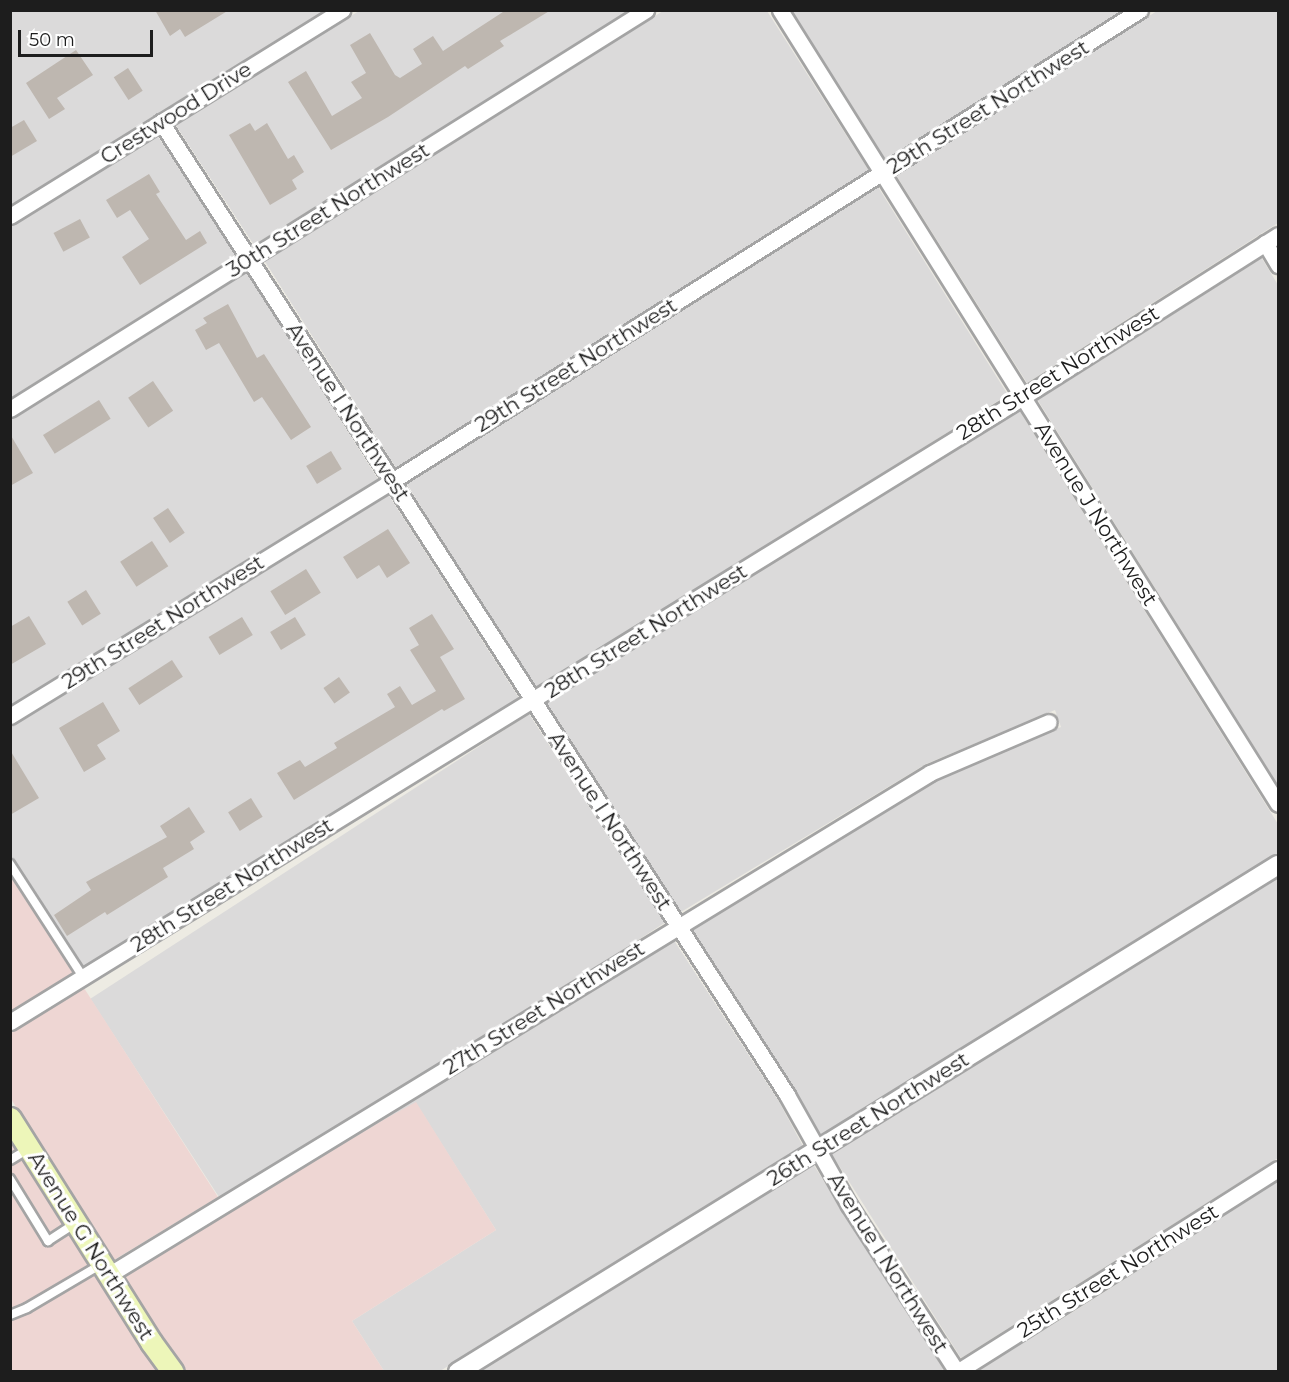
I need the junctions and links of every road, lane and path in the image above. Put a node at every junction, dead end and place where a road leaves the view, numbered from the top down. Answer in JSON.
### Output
{"nodes":[{"id":1,"x":342,"y":10,"type":"edge"},
{"id":2,"x":646,"y":10,"type":"edge"},
{"id":3,"x":780,"y":10,"type":"edge"},
{"id":4,"x":1140,"y":10,"type":"edge"},
{"id":5,"x":161,"y":122,"type":"junction"},
{"id":6,"x":882,"y":173,"type":"junction"},
{"id":7,"x":10,"y":216,"type":"edge"},
{"id":8,"x":1278,"y":235,"type":"edge"},
{"id":9,"x":1265,"y":243,"type":"junction"},
{"id":10,"x":250,"y":258,"type":"junction"},
{"id":11,"x":1278,"y":265,"type":"edge"},
{"id":12,"x":1023,"y":397,"type":"junction"},
{"id":13,"x":10,"y":409,"type":"edge"},
{"id":14,"x":392,"y":481,"type":"junction"},
{"id":15,"x":533,"y":701,"type":"junction"},
{"id":16,"x":10,"y":716,"type":"edge"},
{"id":17,"x":1048,"y":722,"type":"dead end"},
{"id":18,"x":1278,"y":804,"type":"edge"},
{"id":19,"x":10,"y":864,"type":"edge"},
{"id":20,"x":1278,"y":865,"type":"edge"},
{"id":21,"x":677,"y":926,"type":"junction"},
{"id":22,"x":83,"y":977,"type":"junction"},
{"id":23,"x":10,"y":1022,"type":"edge"},
{"id":24,"x":10,"y":1118,"type":"edge"},
{"id":25,"x":30,"y":1148,"type":"junction"},
{"id":26,"x":817,"y":1150,"type":"junction"},
{"id":27,"x":10,"y":1160,"type":"edge"},
{"id":28,"x":1278,"y":1170,"type":"edge"},
{"id":29,"x":10,"y":1179,"type":"edge"},
{"id":30,"x":77,"y":1222,"type":"junction"},
{"id":31,"x":107,"y":1268,"type":"junction"},
{"id":32,"x":10,"y":1315,"type":"edge"},
{"id":33,"x":173,"y":1371,"type":"edge"},
{"id":34,"x":458,"y":1371,"type":"edge"},
{"id":35,"x":957,"y":1371,"type":"edge"}],
"edges":[{"from":1,"to":5,"type":"street","name":"Crestwood Drive"},
{"from":2,"to":10,"type":"street","name":"30th Street Northwest"},
{"from":3,"to":6,"type":"street","name":"Avenue J Northwest"},
{"from":4,"to":6,"type":"street","name":"29th Street Northwest"},
{"from":5,"to":7,"type":"street","name":"Crestwood Drive"},
{"from":5,"to":10,"type":"street","name":"Avenue I Northwest"},
{"from":6,"to":12,"type":"street","name":"Avenue J Northwest"},
{"from":6,"to":14,"type":"street","name":"29th Street Northwest"},
{"from":8,"to":9,"type":"street","name":"28th Street Northwest"},
{"from":9,"to":11,"type":"street"},
{"from":9,"to":12,"type":"street","name":"28th Street Northwest"},
{"from":10,"to":13,"type":"street","name":"30th Street Northwest"},
{"from":10,"to":14,"type":"street","name":"Avenue I Northwest"},
{"from":12,"to":15,"type":"street","name":"28th Street Northwest"},
{"from":12,"to":18,"type":"street","name":"Avenue J Northwest"},
{"from":14,"to":15,"type":"street","name":"Avenue I Northwest"},
{"from":14,"to":16,"type":"street","name":"29th Street Northwest"},
{"from":15,"to":21,"type":"street","name":"Avenue I Northwest"},
{"from":15,"to":22,"type":"street","name":"28th Street Northwest"},
{"from":17,"to":21,"type":"street","name":"27th Street Northwest"},
{"from":19,"to":22,"type":"lane"},
{"from":20,"to":26,"type":"street","name":"26th Street Northwest"},
{"from":21,"to":26,"type":"street","name":"Avenue I Northwest"},
{"from":21,"to":31,"type":"street","name":"27th Street Northwest"},
{"from":22,"to":23,"type":"street","name":"28th Street Northwest"},
{"from":24,"to":25,"type":"main road","name":"Avenue G Northwest"},
{"from":25,"to":27,"type":"lane"},
{"from":25,"to":30,"type":"main road","name":"Avenue G Northwest"},
{"from":26,"to":34,"type":"street","name":"26th Street Northwest"},
{"from":26,"to":35,"type":"street","name":"Avenue I Northwest"},
{"from":28,"to":35,"type":"street","name":"25th Street Northwest"},
{"from":29,"to":30,"type":"lane"},
{"from":30,"to":31,"type":"main road","name":"Avenue G Northwest"},
{"from":31,"to":32,"type":"lane"},
{"from":31,"to":33,"type":"main road","name":"Avenue G Northwest"}]}
